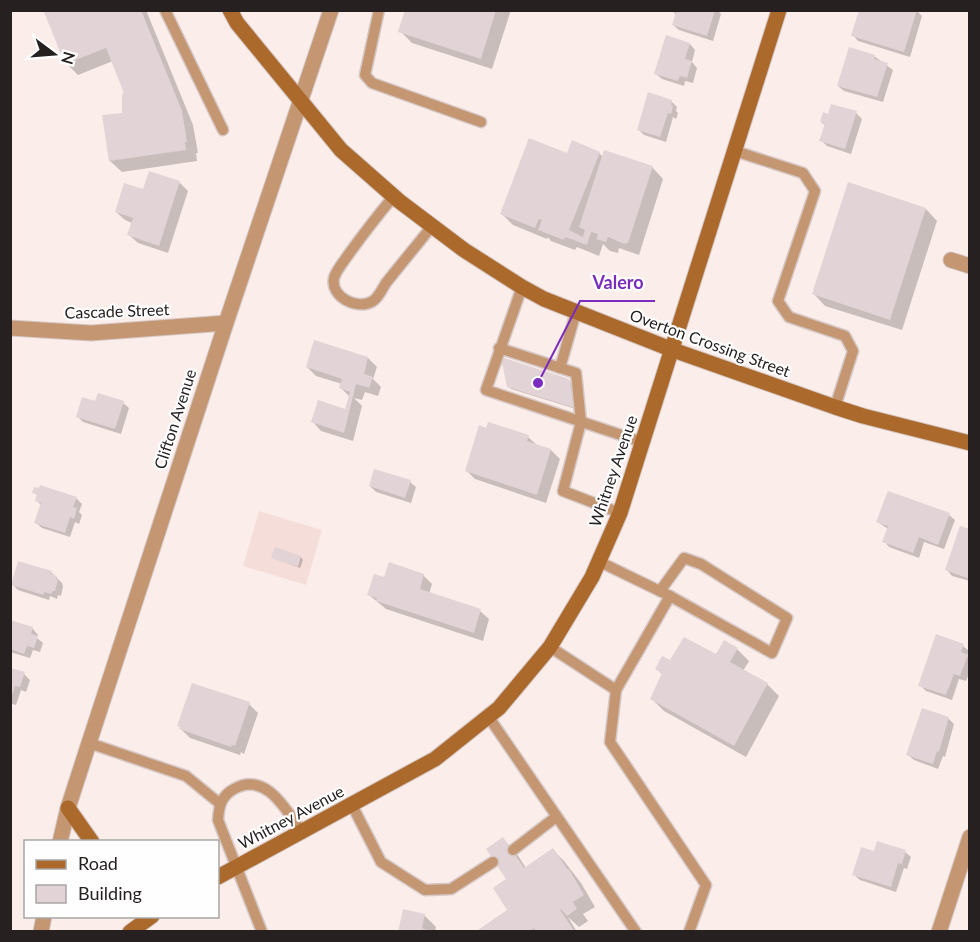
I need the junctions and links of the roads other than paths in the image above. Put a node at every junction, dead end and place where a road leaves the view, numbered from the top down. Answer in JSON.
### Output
{"nodes":[{"id":1,"x":165,"y":10,"type":"edge"},
{"id":2,"x":230,"y":10,"type":"edge"},
{"id":3,"x":331,"y":10,"type":"edge"},
{"id":4,"x":380,"y":10,"type":"edge"},
{"id":5,"x":779,"y":10,"type":"edge"},
{"id":6,"x":300,"y":101,"type":"junction"},
{"id":7,"x":481,"y":122,"type":"dead end"},
{"id":8,"x":223,"y":130,"type":"dead end"},
{"id":9,"x":735,"y":151,"type":"junction"},
{"id":10,"x":394,"y":196,"type":"junction"},
{"id":11,"x":432,"y":226,"type":"junction"},
{"id":12,"x":951,"y":260,"type":"dead end"},
{"id":13,"x":969,"y":266,"type":"edge"},
{"id":14,"x":522,"y":287,"type":"junction"},
{"id":15,"x":576,"y":312,"type":"junction"},
{"id":16,"x":226,"y":322,"type":"junction"},
{"id":17,"x":10,"y":328,"type":"edge"},
{"id":18,"x":500,"y":348,"type":"junction"},
{"id":19,"x":673,"y":350,"type":"junction"},
{"id":20,"x":560,"y":368,"type":"junction"},
{"id":21,"x":552,"y":401,"type":"dead end"},
{"id":22,"x":835,"y":407,"type":"junction"},
{"id":23,"x":554,"y":413,"type":"junction"},
{"id":24,"x":581,"y":422,"type":"junction"},
{"id":25,"x":642,"y":442,"type":"junction"},
{"id":26,"x":969,"y":443,"type":"edge"},
{"id":27,"x":620,"y":513,"type":"junction"},
{"id":28,"x":598,"y":561,"type":"junction"},
{"id":29,"x":665,"y":593,"type":"junction"},
{"id":30,"x":550,"y":647,"type":"junction"},
{"id":31,"x":616,"y":690,"type":"junction"},
{"id":32,"x":488,"y":716,"type":"junction"},
{"id":33,"x":89,"y":742,"type":"junction"},
{"id":34,"x":219,"y":802,"type":"junction"},
{"id":35,"x":352,"y":805,"type":"junction"},
{"id":36,"x":68,"y":808,"type":"junction"},
{"id":37,"x":556,"y":817,"type":"junction"},
{"id":38,"x":302,"y":832,"type":"junction"},
{"id":39,"x":969,"y":837,"type":"edge"},
{"id":40,"x":60,"y":840,"type":"edge"},
{"id":41,"x":91,"y":840,"type":"edge"},
{"id":42,"x":513,"y":850,"type":"dead end"},
{"id":43,"x":493,"y":862,"type":"dead end"},
{"id":44,"x":236,"y":867,"type":"junction"},
{"id":45,"x":219,"y":876,"type":"edge"},
{"id":46,"x":149,"y":918,"type":"edge"},
{"id":47,"x":130,"y":932,"type":"edge"},
{"id":48,"x":262,"y":932,"type":"edge"},
{"id":49,"x":636,"y":932,"type":"edge"},
{"id":50,"x":689,"y":932,"type":"edge"},
{"id":51,"x":939,"y":932,"type":"edge"}],
"edges":[{"from":1,"to":8,"type":"lane"},
{"from":2,"to":6,"type":"main road","name":"Overton Crossing Street"},
{"from":3,"to":6,"type":"street","name":"Clifton Avenue"},
{"from":4,"to":7,"type":"lane"},
{"from":5,"to":9,"type":"main road","name":"Whitney Avenue"},
{"from":6,"to":10,"type":"main road","name":"Overton Crossing Street"},
{"from":6,"to":16,"type":"street","name":"Clifton Avenue"},
{"from":9,"to":19,"type":"main road","name":"Whitney Avenue"},
{"from":9,"to":22,"type":"lane"},
{"from":10,"to":11,"type":"main road","name":"Overton Crossing Street"},
{"from":10,"to":11,"type":"lane"},
{"from":11,"to":14,"type":"main road","name":"Overton Crossing Street"},
{"from":12,"to":13,"type":"street"},
{"from":14,"to":15,"type":"main road","name":"Overton Crossing Street"},
{"from":14,"to":18,"type":"lane"},
{"from":15,"to":19,"type":"main road","name":"Overton Crossing Street"},
{"from":15,"to":20,"type":"lane"},
{"from":16,"to":17,"type":"street","name":"Cascade Street"},
{"from":16,"to":33,"type":"street","name":"Clifton Avenue"},
{"from":18,"to":20,"type":"lane"},
{"from":18,"to":23,"type":"lane"},
{"from":19,"to":22,"type":"main road","name":"Overton Crossing Street"},
{"from":19,"to":25,"type":"main road","name":"Whitney Avenue"},
{"from":20,"to":24,"type":"lane"},
{"from":21,"to":23,"type":"lane"},
{"from":22,"to":26,"type":"main road","name":"Overton Crossing Street"},
{"from":23,"to":24,"type":"lane"},
{"from":24,"to":25,"type":"lane"},
{"from":24,"to":27,"type":"lane"},
{"from":25,"to":27,"type":"main road","name":"Whitney Avenue"},
{"from":27,"to":28,"type":"main road","name":"Whitney Avenue"},
{"from":28,"to":29,"type":"lane"},
{"from":28,"to":30,"type":"main road","name":"Whitney Avenue"},
{"from":29,"to":29,"type":"lane"},
{"from":29,"to":31,"type":"lane"},
{"from":30,"to":31,"type":"lane"},
{"from":30,"to":32,"type":"main road","name":"Whitney Avenue"},
{"from":31,"to":50,"type":"lane"},
{"from":32,"to":35,"type":"main road","name":"Whitney Avenue"},
{"from":32,"to":37,"type":"lane"},
{"from":33,"to":34,"type":"lane"},
{"from":33,"to":36,"type":"street","name":"Clifton Avenue"},
{"from":34,"to":38,"type":"lane"},
{"from":34,"to":44,"type":"lane"},
{"from":35,"to":38,"type":"main road","name":"Whitney Avenue"},
{"from":35,"to":43,"type":"lane"},
{"from":36,"to":40,"type":"street","name":"Clifton Avenue"},
{"from":36,"to":41,"type":"main road"},
{"from":37,"to":42,"type":"lane"},
{"from":37,"to":49,"type":"lane"},
{"from":38,"to":44,"type":"main road","name":"Whitney Avenue"},
{"from":39,"to":51,"type":"street"},
{"from":44,"to":45,"type":"main road","name":"Whitney Avenue"},
{"from":44,"to":48,"type":"lane"},
{"from":46,"to":47,"type":"main road"}]}
